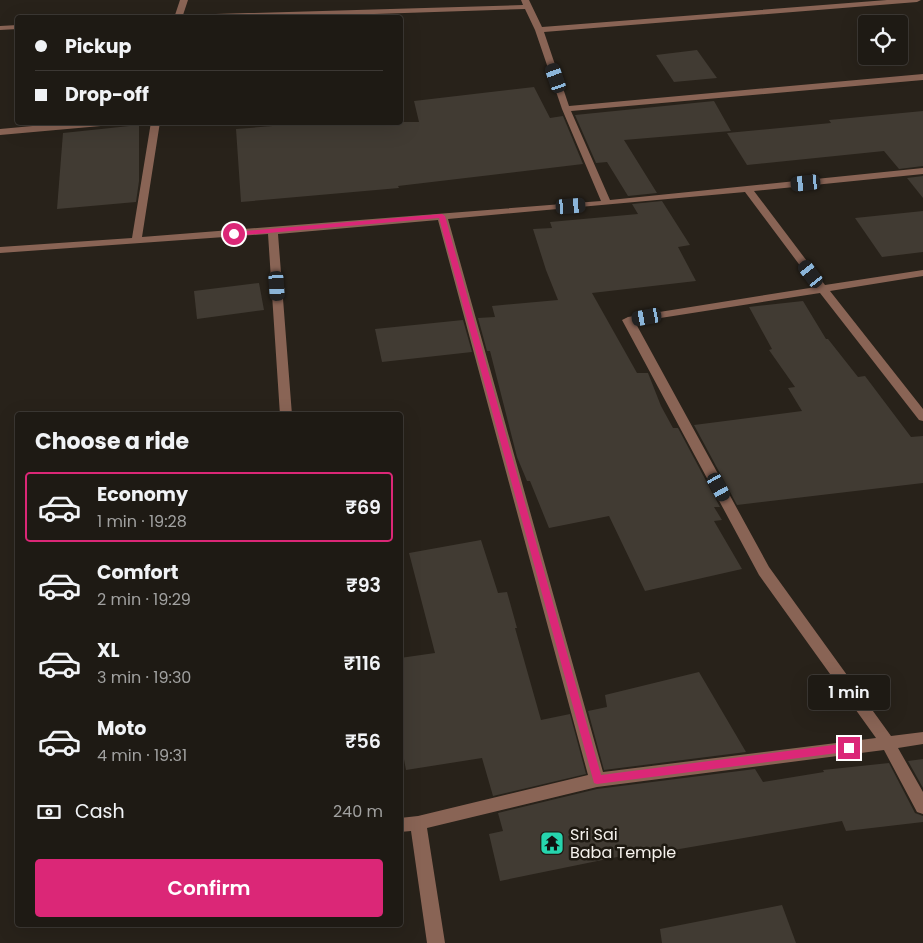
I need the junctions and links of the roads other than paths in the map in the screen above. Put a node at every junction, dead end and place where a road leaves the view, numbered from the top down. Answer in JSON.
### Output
{"nodes":[{"id":1,"x":184,"y":0,"type":"edge"},
{"id":2,"x":918,"y":0,"type":"edge"},
{"id":3,"x":526,"y":4,"type":"edge"},
{"id":4,"x":923,"y":4,"type":"edge"},
{"id":5,"x":179,"y":15,"type":"edge"},
{"id":6,"x":219,"y":15,"type":"edge"},
{"id":7,"x":15,"y":27,"type":"edge"},
{"id":8,"x":0,"y":28,"type":"edge"},
{"id":9,"x":539,"y":30,"type":"junction"},
{"id":10,"x":923,"y":77,"type":"edge"},
{"id":11,"x":566,"y":109,"type":"junction"},
{"id":12,"x":78,"y":125,"type":"edge"},
{"id":13,"x":156,"y":125,"type":"edge"},
{"id":14,"x":0,"y":132,"type":"edge"},
{"id":15,"x":923,"y":171,"type":"edge"},
{"id":16,"x":748,"y":189,"type":"junction"},
{"id":17,"x":607,"y":203,"type":"junction"},
{"id":18,"x":442,"y":216,"type":"junction"},
{"id":19,"x":273,"y":231,"type":"junction"},
{"id":20,"x":137,"y":239,"type":"junction"},
{"id":21,"x":0,"y":250,"type":"edge"},
{"id":22,"x":923,"y":272,"type":"edge"},
{"id":23,"x":822,"y":288,"type":"junction"},
{"id":24,"x":286,"y":412,"type":"edge"},
{"id":25,"x":923,"y":417,"type":"edge"},
{"id":26,"x":923,"y":738,"type":"edge"},
{"id":27,"x":888,"y":743,"type":"junction"},
{"id":28,"x":597,"y":780,"type":"junction"},
{"id":29,"x":923,"y":807,"type":"edge"},
{"id":30,"x":418,"y":823,"type":"junction"},
{"id":31,"x":403,"y":825,"type":"edge"},
{"id":32,"x":436,"y":943,"type":"edge"}],
"edges":[{"from":1,"to":5,"type":"street"},
{"from":2,"to":4,"type":"street"},
{"from":2,"to":9,"type":"street"},
{"from":3,"to":6,"type":"street"},
{"from":3,"to":9,"type":"street"},
{"from":7,"to":8,"type":"street"},
{"from":9,"to":11,"type":"street"},
{"from":10,"to":11,"type":"street"},
{"from":11,"to":17,"type":"street"},
{"from":12,"to":14,"type":"street"},
{"from":13,"to":20,"type":"street"},
{"from":15,"to":16,"type":"street"},
{"from":16,"to":17,"type":"street"},
{"from":16,"to":23,"type":"street"},
{"from":17,"to":18,"type":"street"},
{"from":18,"to":19,"type":"street"},
{"from":18,"to":28,"type":"street"},
{"from":19,"to":20,"type":"street"},
{"from":19,"to":24,"type":"street"},
{"from":20,"to":21,"type":"street"},
{"from":22,"to":23,"type":"street"},
{"from":23,"to":25,"type":"street"},
{"from":23,"to":27,"type":"street"},
{"from":26,"to":27,"type":"street"},
{"from":27,"to":28,"type":"street"},
{"from":27,"to":29,"type":"street"},
{"from":28,"to":30,"type":"street"},
{"from":30,"to":31,"type":"street"},
{"from":30,"to":32,"type":"street"}]}
